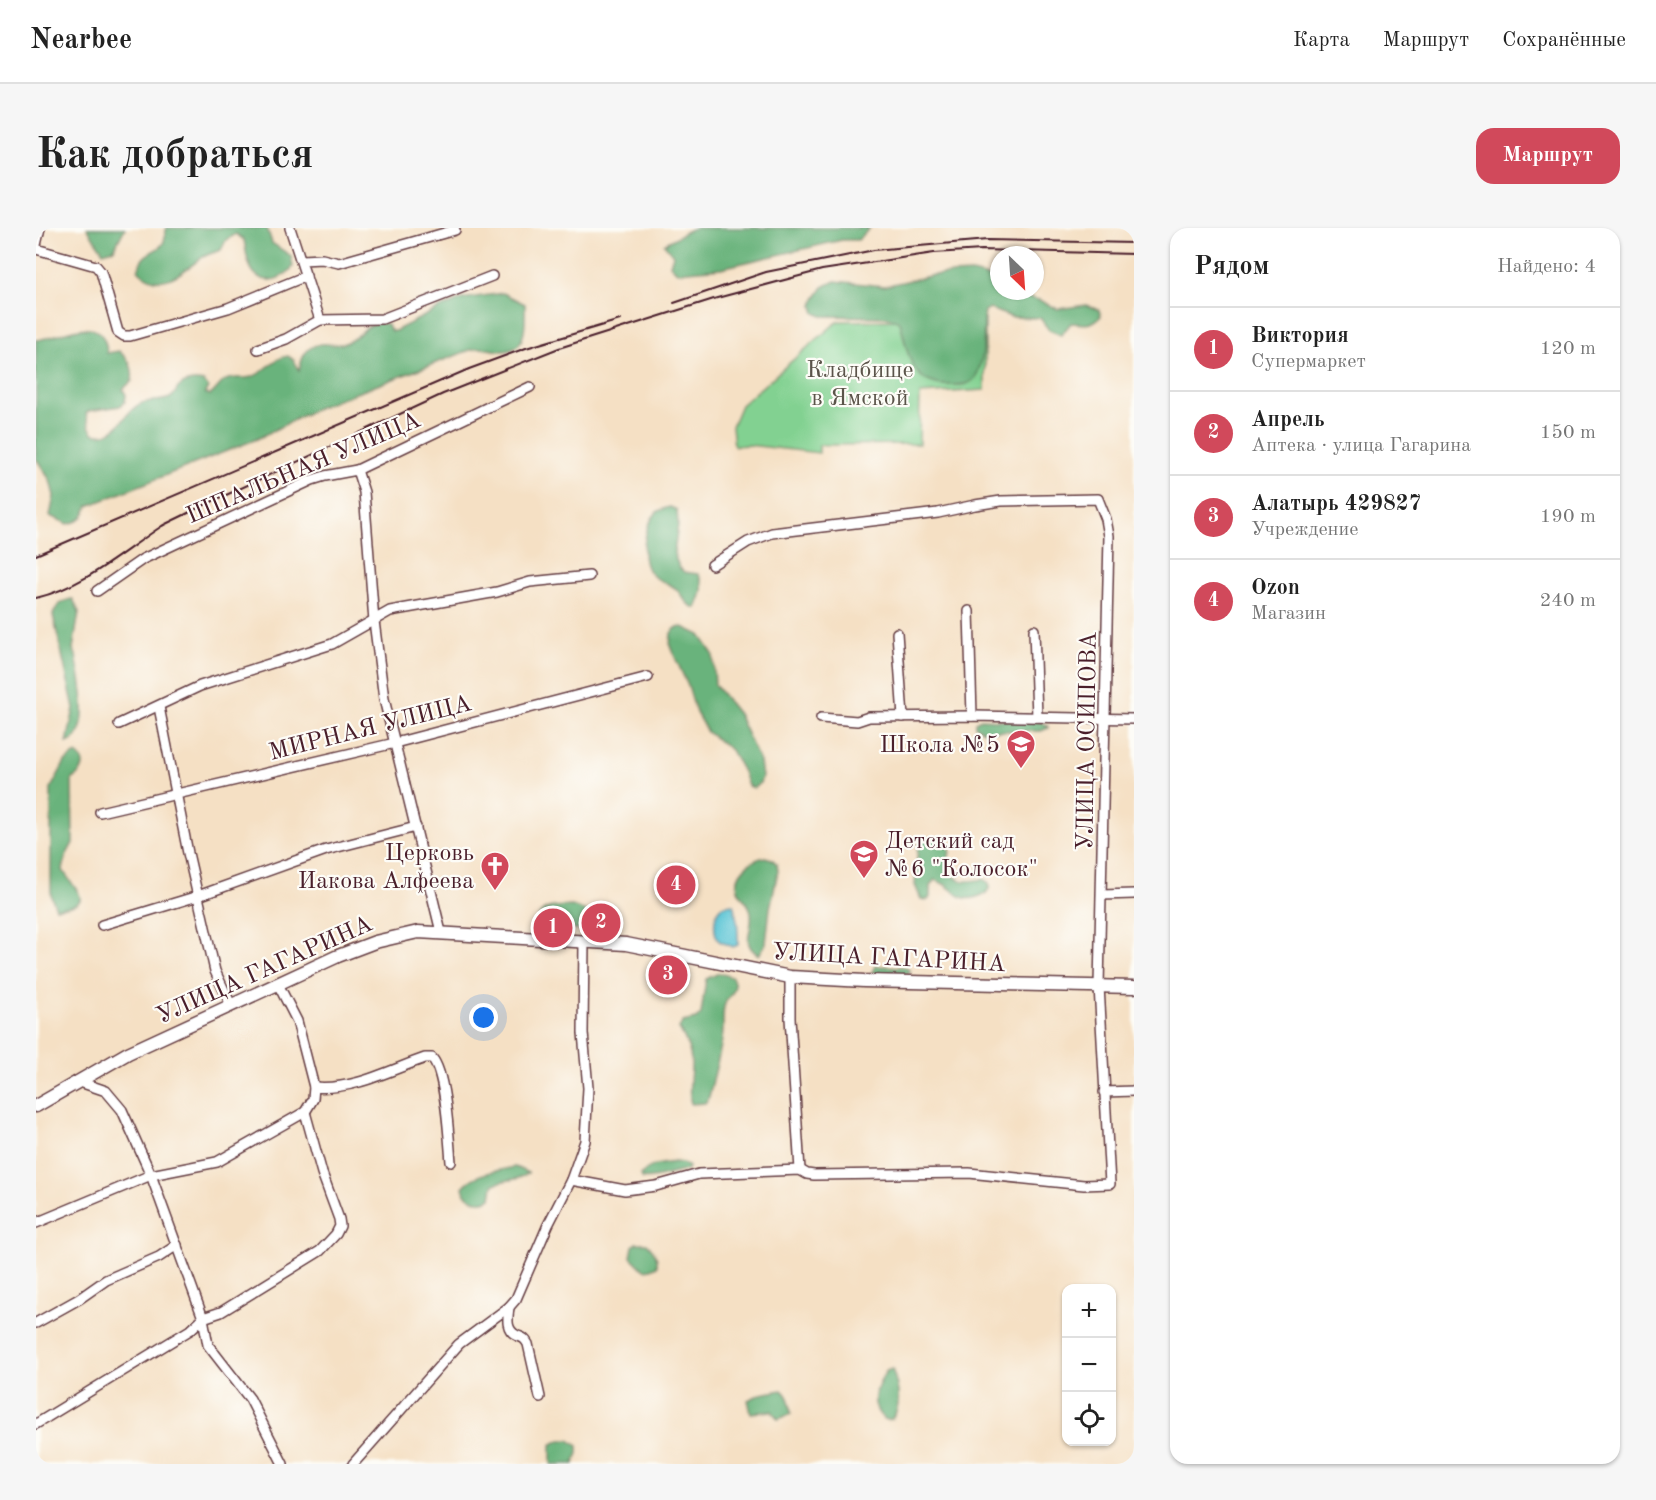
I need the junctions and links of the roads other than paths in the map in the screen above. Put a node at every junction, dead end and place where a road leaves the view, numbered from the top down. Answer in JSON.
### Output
{"nodes":[{"id":1,"x":40,"y":228,"type":"edge"},
{"id":2,"x":290,"y":228,"type":"edge"},
{"id":3,"x":455,"y":230,"type":"dead end"},
{"id":4,"x":36,"y":247,"type":"edge"},
{"id":5,"x":302,"y":260,"type":"junction"},
{"id":6,"x":306,"y":276,"type":"junction"},
{"id":7,"x":492,"y":276,"type":"dead end"},
{"id":8,"x":320,"y":320,"type":"junction"},
{"id":9,"x":258,"y":349,"type":"dead end"},
{"id":10,"x":530,"y":387,"type":"dead end"},
{"id":11,"x":357,"y":470,"type":"junction"},
{"id":12,"x":712,"y":565,"type":"dead end"},
{"id":13,"x":589,"y":576,"type":"dead end"},
{"id":14,"x":97,"y":591,"type":"dead end"},
{"id":15,"x":969,"y":611,"type":"dead end"},
{"id":16,"x":374,"y":621,"type":"junction"},
{"id":17,"x":1034,"y":630,"type":"dead end"},
{"id":18,"x":897,"y":633,"type":"dead end"},
{"id":19,"x":648,"y":677,"type":"dead end"},
{"id":20,"x":159,"y":707,"type":"junction"},
{"id":21,"x":972,"y":716,"type":"junction"},
{"id":22,"x":903,"y":717,"type":"junction"},
{"id":23,"x":1036,"y":717,"type":"junction"},
{"id":24,"x":821,"y":718,"type":"dead end"},
{"id":25,"x":1106,"y":719,"type":"junction"},
{"id":26,"x":1134,"y":719,"type":"edge"},
{"id":27,"x":119,"y":724,"type":"dead end"},
{"id":28,"x":395,"y":743,"type":"junction"},
{"id":29,"x":177,"y":794,"type":"junction"},
{"id":30,"x":100,"y":812,"type":"dead end"},
{"id":31,"x":416,"y":827,"type":"junction"},
{"id":32,"x":1134,"y":894,"type":"edge"},
{"id":33,"x":1102,"y":895,"type":"junction"},
{"id":34,"x":198,"y":896,"type":"junction"},
{"id":35,"x":102,"y":925,"type":"dead end"},
{"id":36,"x":441,"y":932,"type":"junction"},
{"id":37,"x":584,"y":942,"type":"junction"},
{"id":38,"x":790,"y":977,"type":"junction"},
{"id":39,"x":278,"y":984,"type":"junction"},
{"id":40,"x":1100,"y":986,"type":"junction"},
{"id":41,"x":1134,"y":987,"type":"edge"},
{"id":42,"x":231,"y":1005,"type":"junction"},
{"id":43,"x":77,"y":1080,"type":"junction"},
{"id":44,"x":314,"y":1087,"type":"junction"},
{"id":45,"x":1134,"y":1091,"type":"edge"},
{"id":46,"x":1104,"y":1092,"type":"junction"},
{"id":47,"x":36,"y":1106,"type":"edge"},
{"id":48,"x":305,"y":1112,"type":"junction"},
{"id":49,"x":452,"y":1162,"type":"dead end"},
{"id":50,"x":800,"y":1170,"type":"junction"},
{"id":51,"x":151,"y":1175,"type":"junction"},
{"id":52,"x":571,"y":1180,"type":"junction"},
{"id":53,"x":36,"y":1224,"type":"edge"},
{"id":54,"x":177,"y":1245,"type":"junction"},
{"id":55,"x":509,"y":1307,"type":"junction"},
{"id":56,"x":203,"y":1318,"type":"junction"},
{"id":57,"x":36,"y":1323,"type":"edge"},
{"id":58,"x":540,"y":1398,"type":"dead end"},
{"id":59,"x":36,"y":1424,"type":"edge"},
{"id":60,"x":283,"y":1464,"type":"edge"},
{"id":61,"x":352,"y":1464,"type":"edge"}],
"edges":[{"from":1,"to":4,"type":"street"},
{"from":2,"to":5,"type":"street"},
{"from":3,"to":5,"type":"street"},
{"from":4,"to":6,"type":"street"},
{"from":5,"to":6,"type":"street"},
{"from":6,"to":8,"type":"street"},
{"from":7,"to":8,"type":"street"},
{"from":8,"to":9,"type":"street"},
{"from":10,"to":11,"type":"street","name":"ШПАЛЬНАЯ УЛИЦА"},
{"from":11,"to":14,"type":"street","name":"ШПАЛЬНАЯ УЛИЦА"},
{"from":11,"to":16,"type":"street"},
{"from":12,"to":25,"type":"street","name":"УЛИЦА ОСИПОВА"},
{"from":13,"to":16,"type":"street"},
{"from":15,"to":21,"type":"street"},
{"from":16,"to":20,"type":"street"},
{"from":16,"to":28,"type":"street"},
{"from":17,"to":23,"type":"street"},
{"from":18,"to":22,"type":"street"},
{"from":19,"to":28,"type":"street","name":"МИРНАЯ УЛИЦА"},
{"from":20,"to":27,"type":"street"},
{"from":20,"to":29,"type":"street"},
{"from":21,"to":22,"type":"street"},
{"from":21,"to":23,"type":"street"},
{"from":22,"to":24,"type":"street"},
{"from":23,"to":25,"type":"street"},
{"from":25,"to":26,"type":"street"},
{"from":25,"to":33,"type":"street","name":"УЛИЦА ОСИПОВА"},
{"from":28,"to":29,"type":"street","name":"МИРНАЯ УЛИЦА"},
{"from":28,"to":31,"type":"street"},
{"from":29,"to":30,"type":"street","name":"МИРНАЯ УЛИЦА"},
{"from":29,"to":34,"type":"street"},
{"from":31,"to":34,"type":"street"},
{"from":31,"to":36,"type":"street"},
{"from":32,"to":33,"type":"street"},
{"from":33,"to":40,"type":"street","name":"УЛИЦА ОСИПОВА"},
{"from":34,"to":35,"type":"street"},
{"from":34,"to":42,"type":"street"},
{"from":36,"to":37,"type":"main road","name":"УЛИЦА ГАГАРИНА"},
{"from":36,"to":39,"type":"main road","name":"УЛИЦА ГАГАРИНА"},
{"from":37,"to":38,"type":"main road","name":"УЛИЦА ГАГАРИНА"},
{"from":37,"to":52,"type":"street"},
{"from":38,"to":40,"type":"main road","name":"УЛИЦА ГАГАРИНА"},
{"from":38,"to":50,"type":"street"},
{"from":39,"to":42,"type":"main road","name":"УЛИЦА ГАГАРИНА"},
{"from":39,"to":44,"type":"street"},
{"from":40,"to":41,"type":"main road","name":"УЛИЦА ГАГАРИНА"},
{"from":40,"to":46,"type":"street","name":"УЛИЦА ОСИПОВА"},
{"from":42,"to":43,"type":"main road","name":"УЛИЦА ГАГАРИНА"},
{"from":43,"to":47,"type":"main road","name":"УЛИЦА ГАГАРИНА"},
{"from":43,"to":51,"type":"street"},
{"from":44,"to":48,"type":"street"},
{"from":44,"to":49,"type":"street"},
{"from":45,"to":46,"type":"street"},
{"from":46,"to":50,"type":"street","name":"УЛИЦА ОСИПОВА"},
{"from":48,"to":51,"type":"street"},
{"from":48,"to":56,"type":"street"},
{"from":50,"to":52,"type":"street"},
{"from":51,"to":53,"type":"street"},
{"from":51,"to":54,"type":"street"},
{"from":52,"to":55,"type":"street"},
{"from":54,"to":56,"type":"street"},
{"from":54,"to":57,"type":"street"},
{"from":55,"to":58,"type":"street"},
{"from":55,"to":61,"type":"street"},
{"from":56,"to":59,"type":"street"},
{"from":56,"to":60,"type":"street"}]}
